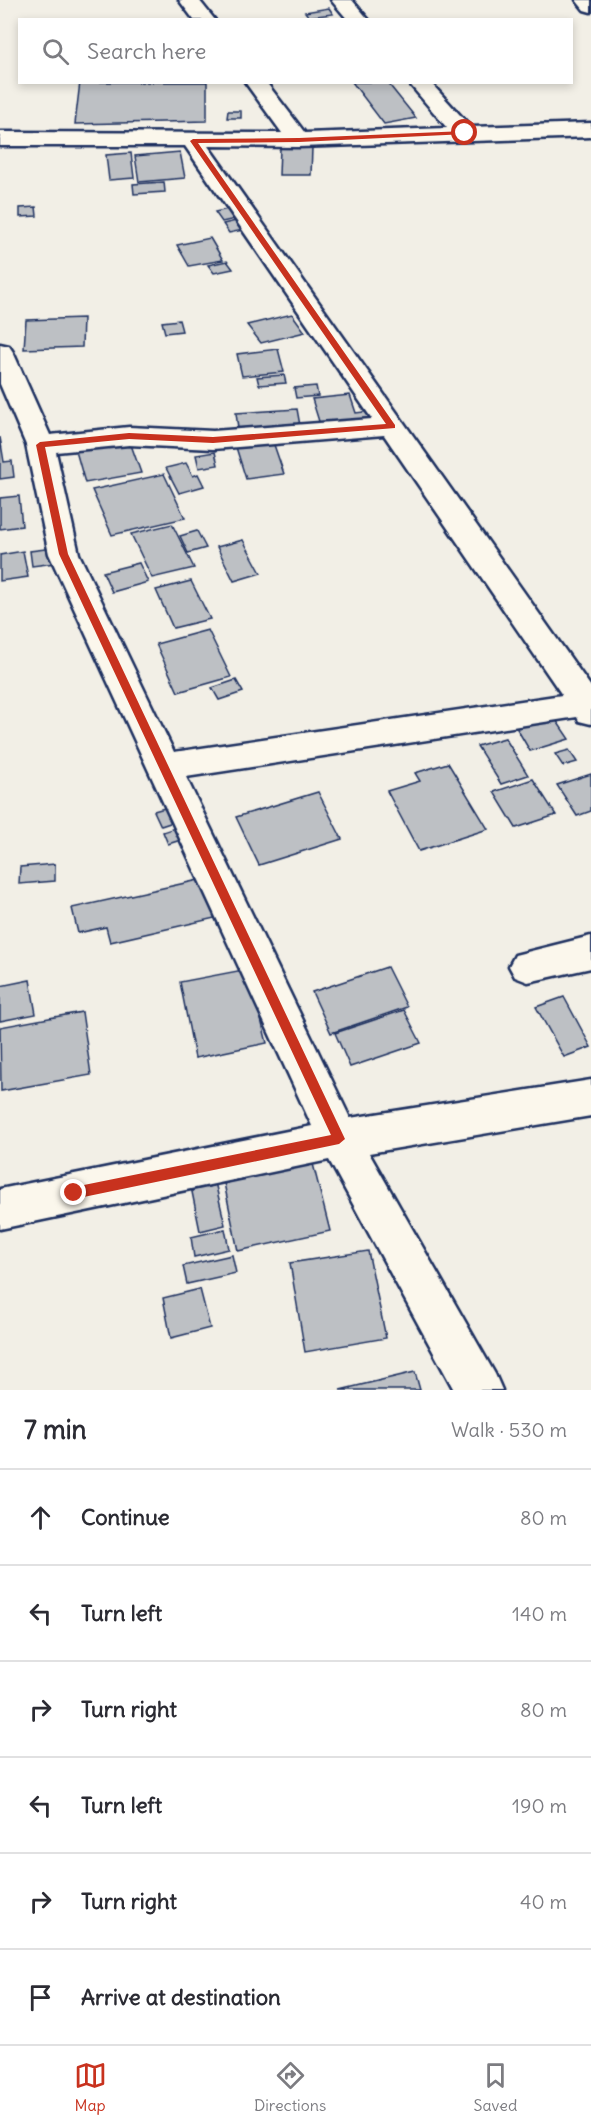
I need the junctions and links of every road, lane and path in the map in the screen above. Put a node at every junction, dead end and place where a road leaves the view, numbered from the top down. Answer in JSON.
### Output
{"nodes":[{"id":1,"x":189,"y":0,"type":"edge"},
{"id":2,"x":341,"y":0,"type":"edge"},
{"id":3,"x":586,"y":0,"type":"edge"},
{"id":4,"x":591,"y":6,"type":"edge"},
{"id":5,"x":203,"y":18,"type":"edge"},
{"id":6,"x":357,"y":18,"type":"edge"},
{"id":7,"x":257,"y":84,"type":"edge"},
{"id":8,"x":420,"y":84,"type":"edge"},
{"id":9,"x":591,"y":130,"type":"edge"},
{"id":10,"x":465,"y":133,"type":"junction"},
{"id":11,"x":0,"y":139,"type":"edge"},
{"id":12,"x":299,"y":140,"type":"junction"},
{"id":13,"x":193,"y":141,"type":"junction"},
{"id":14,"x":0,"y":352,"type":"edge"},
{"id":15,"x":392,"y":426,"type":"junction"},
{"id":16,"x":40,"y":445,"type":"junction"},
{"id":17,"x":587,"y":708,"type":"edge"},
{"id":18,"x":164,"y":767,"type":"junction"},
{"id":19,"x":591,"y":952,"type":"edge"},
{"id":20,"x":528,"y":966,"type":"dead end"},
{"id":21,"x":591,"y":1098,"type":"edge"},
{"id":22,"x":339,"y":1139,"type":"junction"},
{"id":23,"x":0,"y":1209,"type":"edge"},
{"id":24,"x":479,"y":1390,"type":"edge"}],
"edges":[{"from":1,"to":5,"type":"street"},
{"from":2,"to":6,"type":"street"},
{"from":3,"to":4,"type":"street"},
{"from":7,"to":12,"type":"street"},
{"from":8,"to":10,"type":"street"},
{"from":9,"to":10,"type":"street"},
{"from":10,"to":12,"type":"street"},
{"from":11,"to":13,"type":"street"},
{"from":12,"to":13,"type":"street"},
{"from":13,"to":15,"type":"street"},
{"from":14,"to":16,"type":"street"},
{"from":15,"to":16,"type":"street"},
{"from":15,"to":17,"type":"street"},
{"from":16,"to":18,"type":"street"},
{"from":17,"to":18,"type":"street"},
{"from":18,"to":22,"type":"street"},
{"from":19,"to":20,"type":"street"},
{"from":21,"to":22,"type":"street"},
{"from":22,"to":23,"type":"street"},
{"from":22,"to":24,"type":"street"}]}
